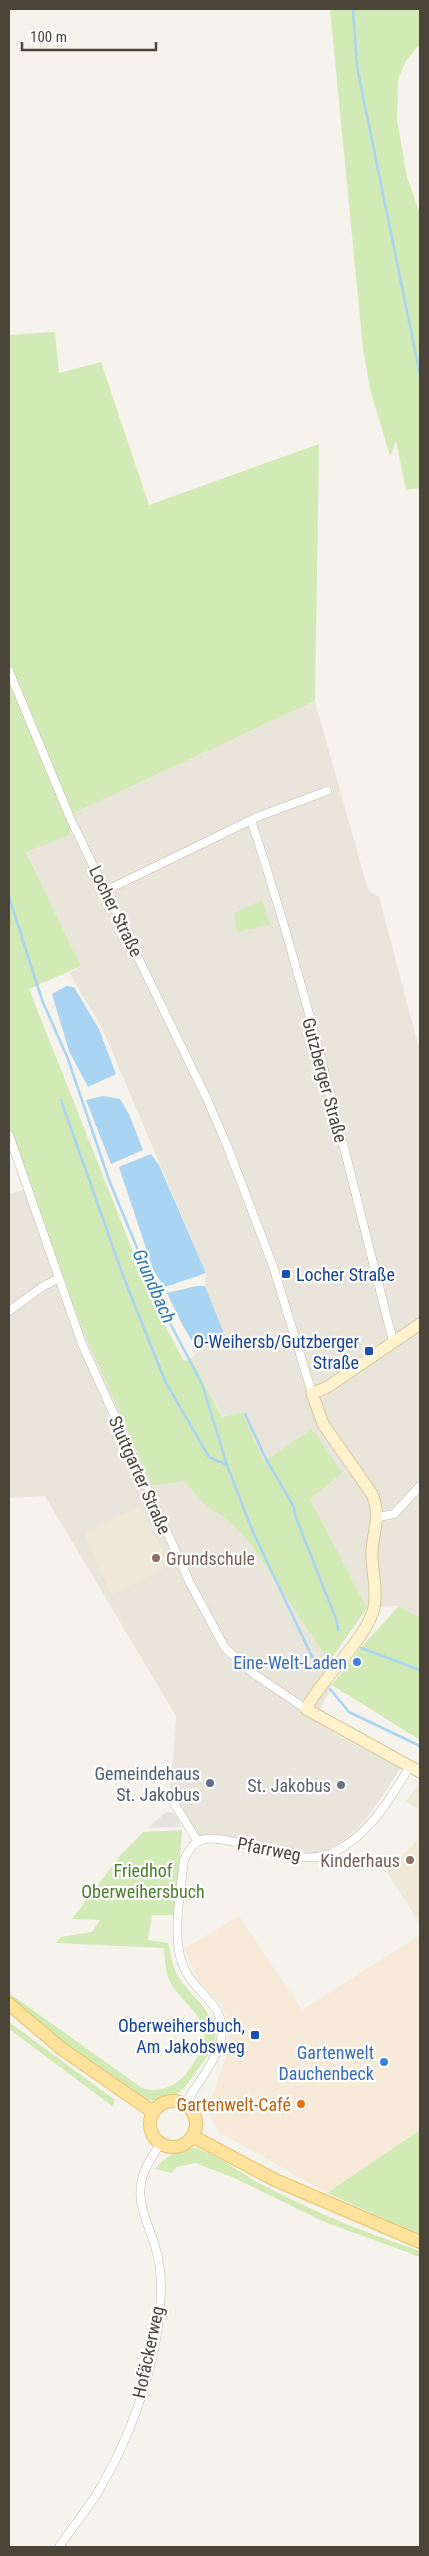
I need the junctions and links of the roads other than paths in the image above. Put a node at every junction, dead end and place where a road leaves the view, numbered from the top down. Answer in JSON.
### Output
{"nodes":[{"id":1,"x":9,"y":671,"type":"edge"},
{"id":2,"x":327,"y":791,"type":"dead end"},
{"id":3,"x":252,"y":820,"type":"junction"},
{"id":4,"x":106,"y":890,"type":"junction"},
{"id":5,"x":9,"y":1135,"type":"edge"},
{"id":6,"x":59,"y":1278,"type":"junction"},
{"id":7,"x":9,"y":1311,"type":"edge"},
{"id":8,"x":420,"y":1324,"type":"edge"},
{"id":9,"x":393,"y":1341,"type":"junction"},
{"id":10,"x":312,"y":1393,"type":"junction"},
{"id":11,"x":420,"y":1486,"type":"edge"},
{"id":12,"x":378,"y":1517,"type":"junction"},
{"id":13,"x":306,"y":1709,"type":"junction"},
{"id":14,"x":415,"y":1769,"type":"edge"},
{"id":15,"x":172,"y":1800,"type":"dead end"},
{"id":16,"x":198,"y":1842,"type":"junction"},
{"id":17,"x":9,"y":2004,"type":"edge"},
{"id":18,"x":185,"y":2104,"type":"junction"},
{"id":19,"x":153,"y":2112,"type":"junction"},
{"id":20,"x":192,"y":2136,"type":"junction"},
{"id":21,"x":160,"y":2144,"type":"junction"},
{"id":22,"x":420,"y":2242,"type":"edge"},
{"id":23,"x":59,"y":2547,"type":"edge"}],
"edges":[{"from":1,"to":4,"type":"street","name":"Locher Straße"},
{"from":2,"to":3,"type":"street"},
{"from":3,"to":4,"type":"street"},
{"from":3,"to":9,"type":"street","name":"Gutzberger Straße"},
{"from":4,"to":10,"type":"street","name":"Locher Straße"},
{"from":5,"to":6,"type":"street","name":"Stuttgarter Straße"},
{"from":6,"to":7,"type":"street"},
{"from":6,"to":13,"type":"street","name":"Stuttgarter Straße"},
{"from":8,"to":9,"type":"street"},
{"from":9,"to":10,"type":"street"},
{"from":10,"to":12,"type":"street","name":"Locher Straße"},
{"from":11,"to":12,"type":"street"},
{"from":12,"to":13,"type":"street","name":"Locher Straße"},
{"from":13,"to":14,"type":"street","name":"Stuttgarter Straße"},
{"from":14,"to":16,"type":"street","name":"Pfarrweg"},
{"from":15,"to":16,"type":"street"},
{"from":16,"to":18,"type":"street"},
{"from":17,"to":19,"type":"main road"},
{"from":18,"to":19,"type":"main road"},
{"from":18,"to":20,"type":"main road"},
{"from":19,"to":21,"type":"main road"},
{"from":20,"to":21,"type":"main road"},
{"from":20,"to":22,"type":"main road"},
{"from":21,"to":23,"type":"street","name":"Hofäckerweg"}]}
